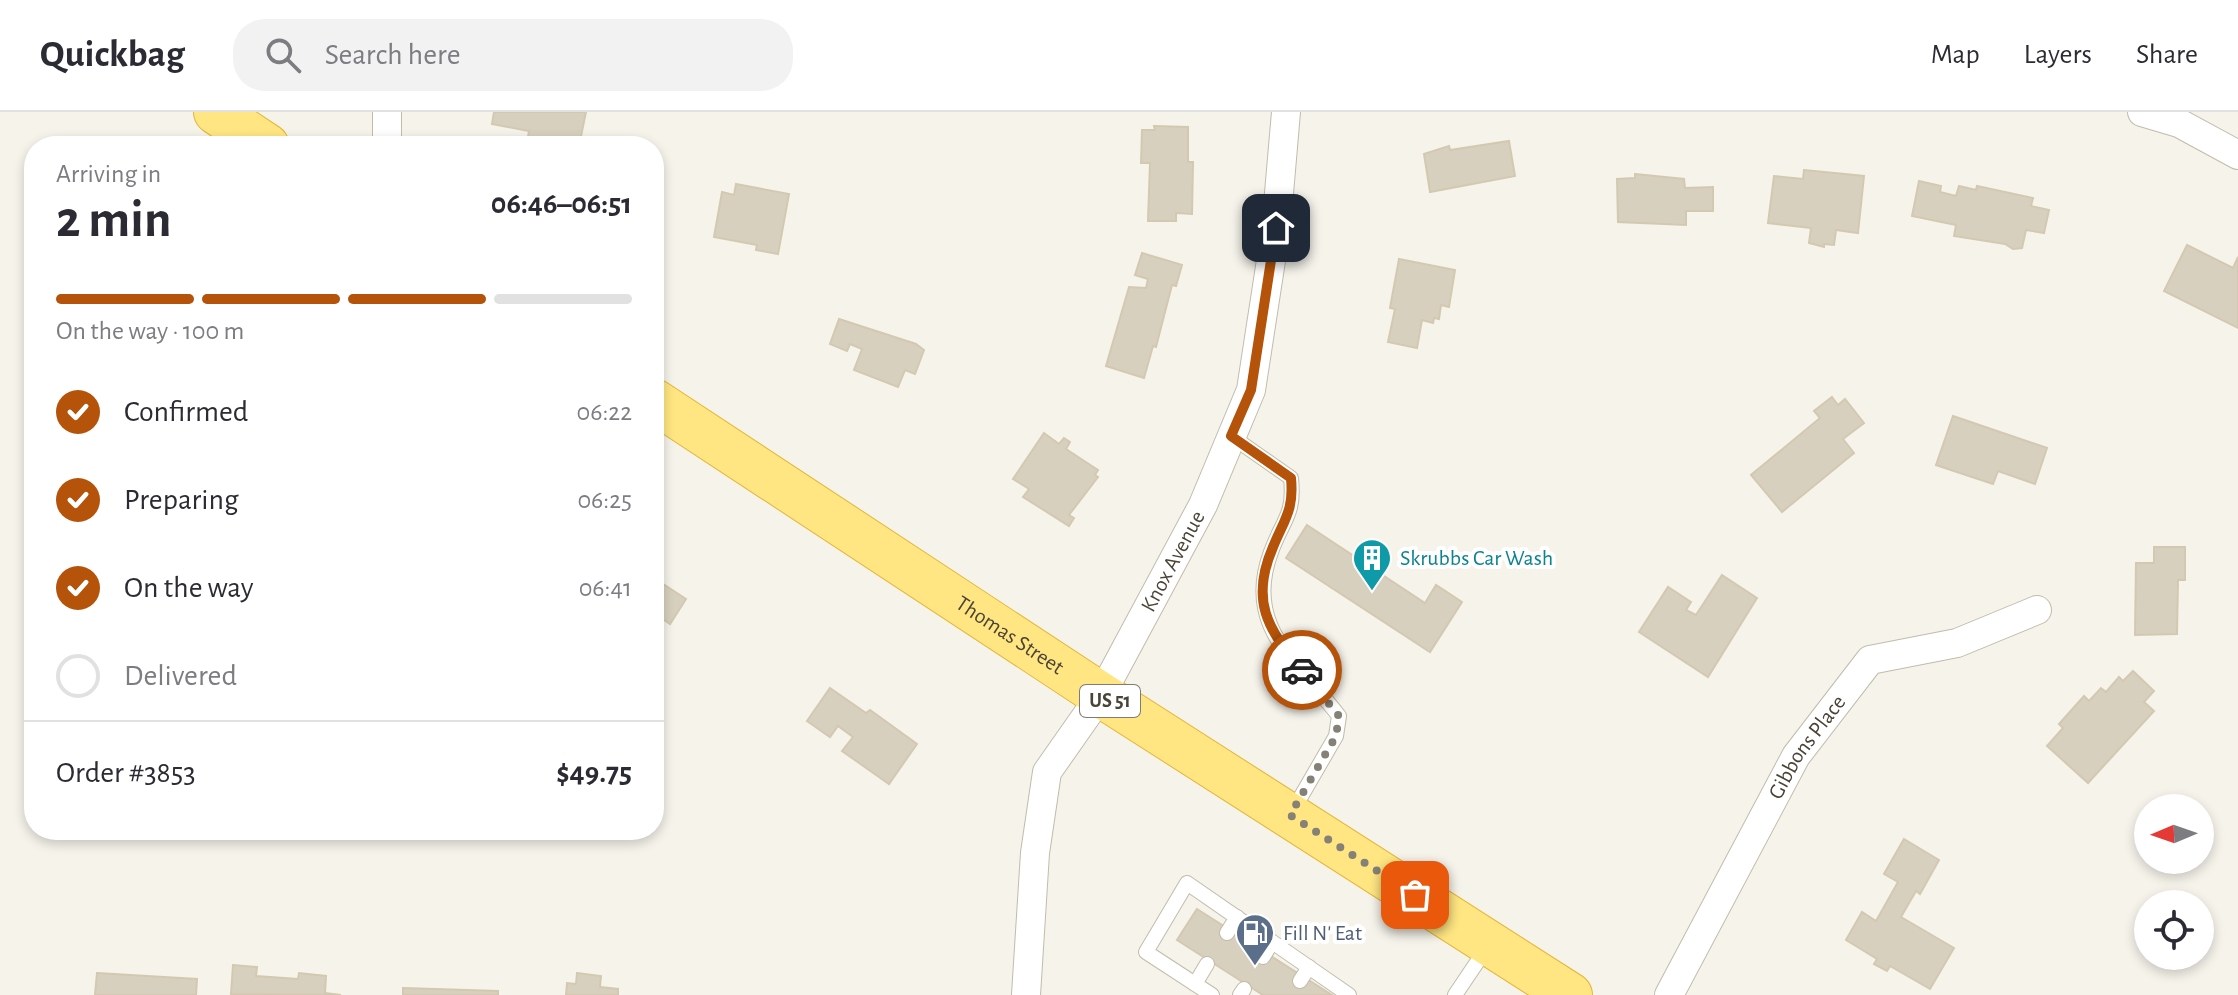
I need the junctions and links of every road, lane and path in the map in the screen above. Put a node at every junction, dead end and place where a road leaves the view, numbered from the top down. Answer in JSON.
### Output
{"nodes":[{"id":1,"x":216,"y":112,"type":"edge"},
{"id":2,"x":387,"y":112,"type":"edge"},
{"id":3,"x":1286,"y":112,"type":"edge"},
{"id":4,"x":2142,"y":112,"type":"edge"},
{"id":5,"x":252,"y":136,"type":"edge"},
{"id":6,"x":387,"y":136,"type":"edge"},
{"id":7,"x":2238,"y":155,"type":"edge"},
{"id":8,"x":664,"y":408,"type":"edge"},
{"id":9,"x":1231,"y":436,"type":"junction"},
{"id":10,"x":2037,"y":610,"type":"dead end"},
{"id":11,"x":1101,"y":695,"type":"junction"},
{"id":12,"x":1290,"y":815,"type":"junction"},
{"id":13,"x":1237,"y":917,"type":"junction"},
{"id":14,"x":1227,"y":933,"type":"dead end"},
{"id":15,"x":1272,"y":942,"type":"junction"},
{"id":16,"x":1490,"y":943,"type":"junction"},
{"id":17,"x":1263,"y":957,"type":"dead end"},
{"id":18,"x":1207,"y":964,"type":"dead end"},
{"id":19,"x":1309,"y":967,"type":"junction"},
{"id":20,"x":1300,"y":981,"type":"dead end"},
{"id":21,"x":1195,"y":984,"type":"junction"},
{"id":22,"x":1026,"y":995,"type":"edge"},
{"id":23,"x":1212,"y":995,"type":"edge"},
{"id":24,"x":1349,"y":995,"type":"edge"},
{"id":25,"x":1455,"y":995,"type":"edge"},
{"id":26,"x":1570,"y":995,"type":"edge"},
{"id":27,"x":1669,"y":995,"type":"edge"}],
"edges":[{"from":1,"to":5,"type":"highway"},
{"from":2,"to":6,"type":"street"},
{"from":3,"to":9,"type":"street","name":"Knox Avenue"},
{"from":4,"to":7,"type":"street"},
{"from":8,"to":11,"type":"highway","name":"Thomas Street","number":"US 51"},
{"from":9,"to":11,"type":"street","name":"Knox Avenue"},
{"from":9,"to":12,"type":"lane"},
{"from":10,"to":27,"type":"street","name":"Gibbons Place"},
{"from":11,"to":12,"type":"highway","name":"Thomas Street","number":"US 51"},
{"from":11,"to":22,"type":"street","name":"Knox Avenue"},
{"from":12,"to":16,"type":"highway","name":"Thomas Street","number":"US 51"},
{"from":13,"to":14,"type":"lane"},
{"from":13,"to":15,"type":"lane"},
{"from":13,"to":21,"type":"lane"},
{"from":15,"to":17,"type":"lane"},
{"from":15,"to":19,"type":"lane"},
{"from":16,"to":25,"type":"lane"},
{"from":16,"to":26,"type":"highway","name":"Thomas Street","number":"US 51"},
{"from":18,"to":21,"type":"lane"},
{"from":19,"to":20,"type":"lane"},
{"from":19,"to":24,"type":"lane"},
{"from":21,"to":23,"type":"lane"}]}
